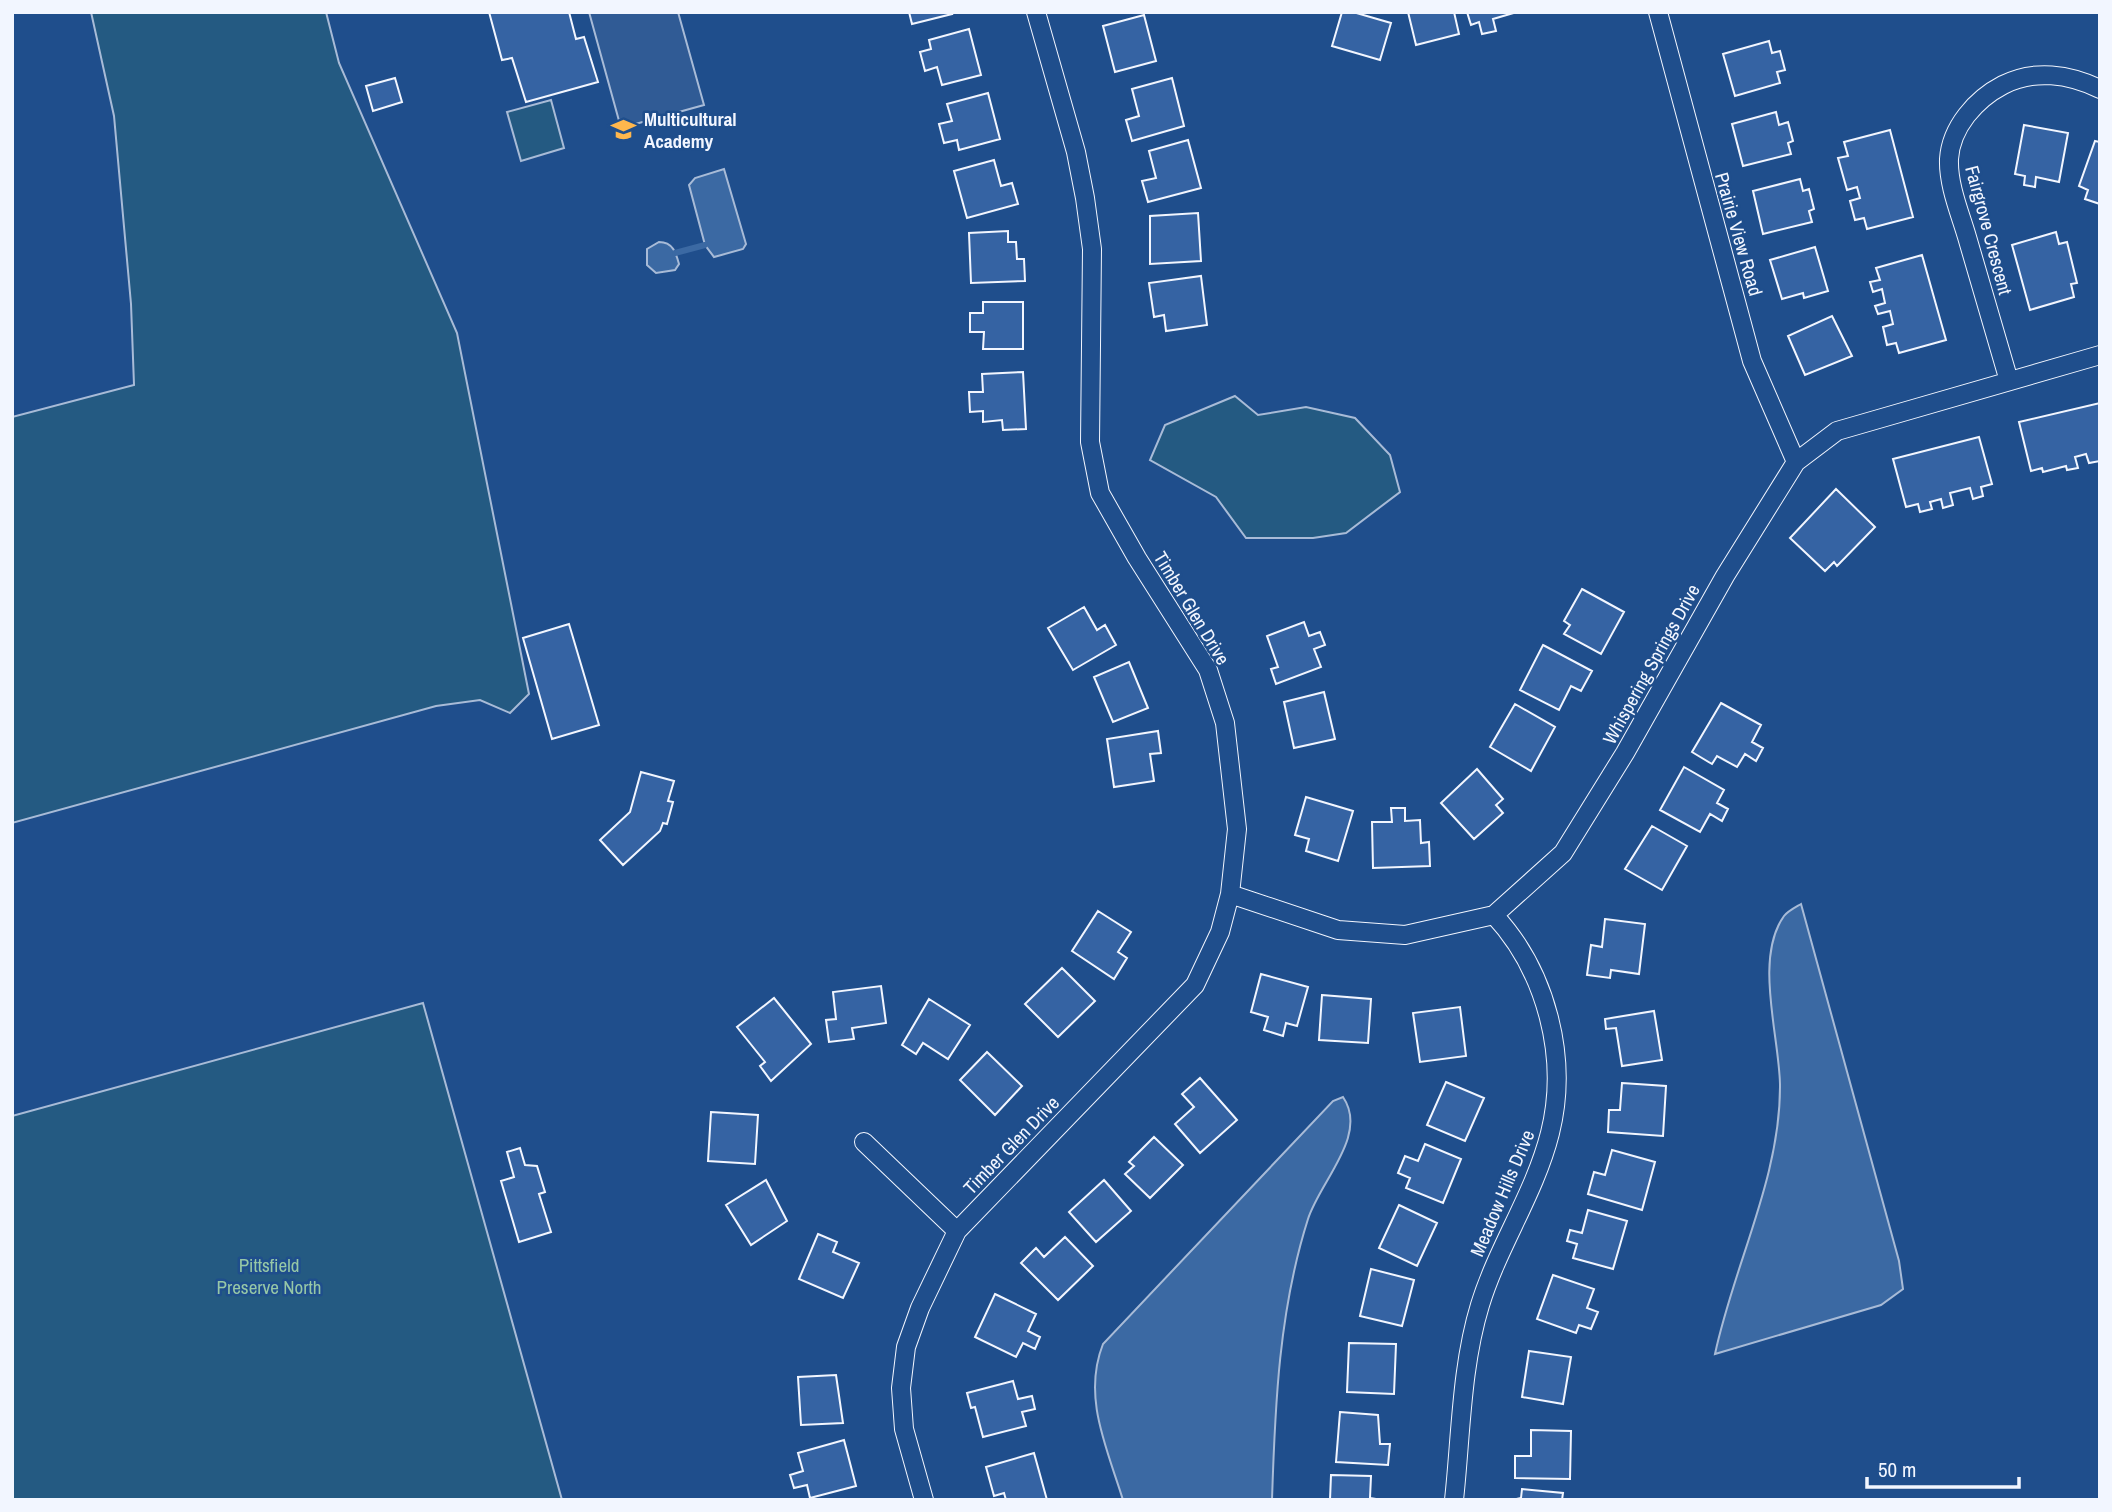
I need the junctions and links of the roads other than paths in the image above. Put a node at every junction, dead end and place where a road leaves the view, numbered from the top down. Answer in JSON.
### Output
{"nodes":[{"id":1,"x":1036,"y":12,"type":"edge"},
{"id":2,"x":1658,"y":12,"type":"edge"},
{"id":3,"x":2100,"y":89,"type":"edge"},
{"id":4,"x":2100,"y":355,"type":"edge"},
{"id":5,"x":2009,"y":381,"type":"junction"},
{"id":6,"x":1796,"y":461,"type":"junction"},
{"id":7,"x":1230,"y":894,"type":"junction"},
{"id":8,"x":1494,"y":915,"type":"junction"},
{"id":9,"x":864,"y":1142,"type":"dead end"},
{"id":10,"x":957,"y":1231,"type":"junction"},
{"id":11,"x":924,"y":1500,"type":"edge"},
{"id":12,"x":1454,"y":1500,"type":"edge"}],
"edges":[{"from":1,"to":7,"type":"street","name":"Timber Glen Drive"},
{"from":2,"to":6,"type":"street","name":"Prairie View Road"},
{"from":3,"to":5,"type":"street","name":"Fairgrove Crescent"},
{"from":4,"to":5,"type":"street","name":"Whispering Springs Drive"},
{"from":5,"to":6,"type":"street","name":"Whispering Springs Drive"},
{"from":6,"to":8,"type":"street","name":"Whispering Springs Drive"},
{"from":7,"to":8,"type":"street","name":"Whispering Springs Drive"},
{"from":7,"to":10,"type":"street","name":"Timber Glen Drive"},
{"from":8,"to":12,"type":"street","name":"Meadow Hills Drive"},
{"from":9,"to":10,"type":"street"},
{"from":10,"to":11,"type":"street","name":"Timber Glen Drive"}]}
